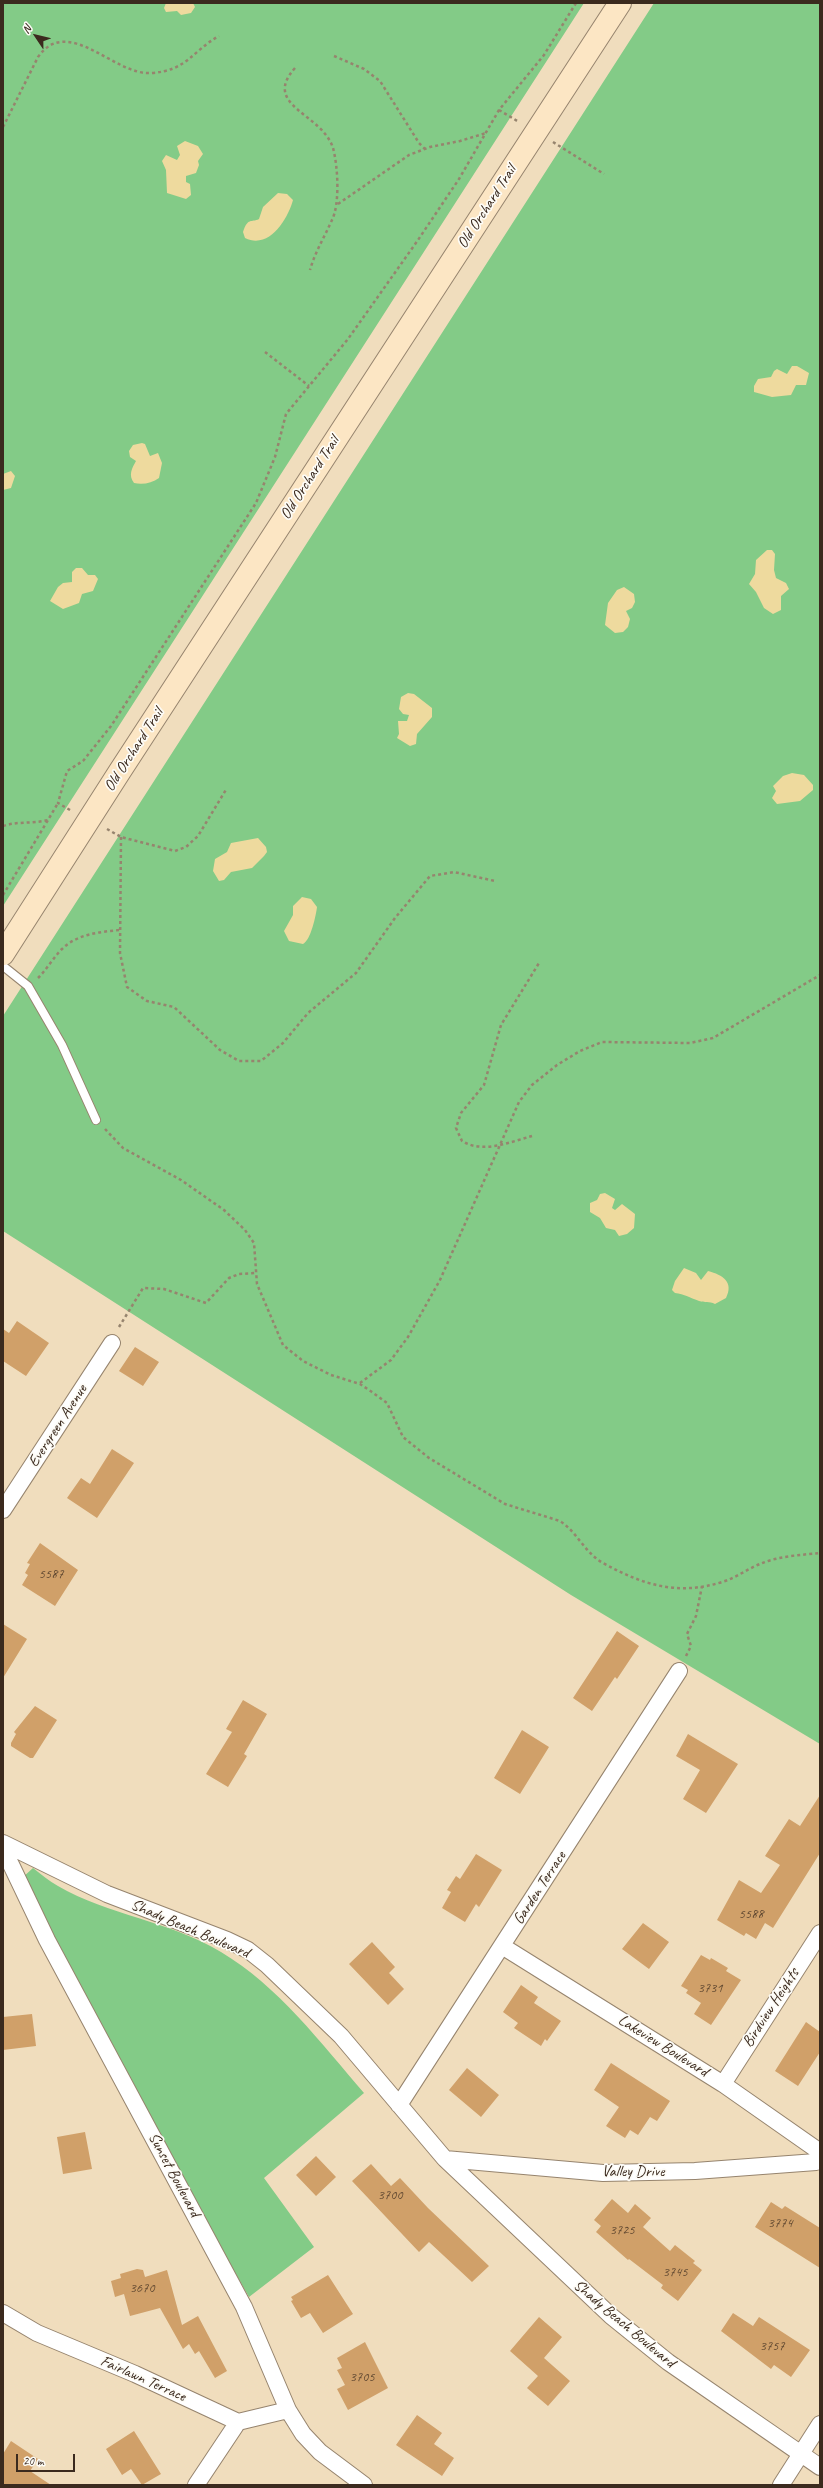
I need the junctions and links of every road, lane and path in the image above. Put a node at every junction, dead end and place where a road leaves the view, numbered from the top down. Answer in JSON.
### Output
{"nodes":[{"id":1,"x":620,"y":3,"type":"edge"},
{"id":2,"x":219,"y":36,"type":"dead end"},
{"id":3,"x":334,"y":56,"type":"dead end"},
{"id":4,"x":295,"y":68,"type":"dead end"},
{"id":5,"x":3,"y":126,"type":"edge"},
{"id":6,"x":486,"y":133,"type":"dead end"},
{"id":7,"x":425,"y":149,"type":"junction"},
{"id":8,"x":338,"y":205,"type":"junction"},
{"id":9,"x":310,"y":270,"type":"dead end"},
{"id":10,"x":265,"y":352,"type":"dead end"},
{"id":11,"x":309,"y":386,"type":"dead end"},
{"id":12,"x":58,"y":803,"type":"dead end"},
{"id":13,"x":48,"y":820,"type":"junction"},
{"id":14,"x":3,"y":826,"type":"edge"},
{"id":15,"x":121,"y":837,"type":"dead end"},
{"id":16,"x":495,"y":882,"type":"dead end"},
{"id":17,"x":3,"y":895,"type":"edge"},
{"id":18,"x":120,"y":930,"type":"junction"},
{"id":19,"x":3,"y":954,"type":"edge"},
{"id":20,"x":539,"y":963,"type":"dead end"},
{"id":21,"x":3,"y":966,"type":"edge"},
{"id":22,"x":820,"y":975,"type":"edge"},
{"id":23,"x":28,"y":986,"type":"junction"},
{"id":24,"x":96,"y":1120,"type":"joint"},
{"id":25,"x":532,"y":1136,"type":"dead end"},
{"id":26,"x":498,"y":1146,"type":"junction"},
{"id":27,"x":256,"y":1273,"type":"junction"},
{"id":28,"x":112,"y":1343,"type":"joint"},
{"id":29,"x":360,"y":1384,"type":"junction"},
{"id":30,"x":3,"y":1510,"type":"edge"},
{"id":31,"x":820,"y":1553,"type":"edge"},
{"id":32,"x":702,"y":1586,"type":"junction"},
{"id":33,"x":680,"y":1671,"type":"joint"},
{"id":34,"x":3,"y":1843,"type":"edge"},
{"id":35,"x":3,"y":1848,"type":"edge"},
{"id":36,"x":820,"y":1933,"type":"edge"},
{"id":37,"x":502,"y":1946,"type":"junction"},
{"id":38,"x":723,"y":2084,"type":"junction"},
{"id":39,"x":399,"y":2105,"type":"junction"},
{"id":40,"x":820,"y":2152,"type":"edge"},
{"id":41,"x":820,"y":2158,"type":"edge"},
{"id":42,"x":445,"y":2159,"type":"junction"},
{"id":43,"x":3,"y":2314,"type":"edge"},
{"id":44,"x":288,"y":2410,"type":"junction"},
{"id":45,"x":238,"y":2422,"type":"junction"},
{"id":46,"x":820,"y":2424,"type":"edge"},
{"id":47,"x":801,"y":2455,"type":"junction"},
{"id":48,"x":820,"y":2467,"type":"edge"},
{"id":49,"x":196,"y":2485,"type":"edge"},
{"id":50,"x":364,"y":2485,"type":"edge"},
{"id":51,"x":781,"y":2485,"type":"edge"}],
"edges":[{"from":1,"to":19,"type":"street","name":"Old Orchard Trail"},
{"from":2,"to":5,"type":"path"},
{"from":3,"to":7,"type":"path"},
{"from":4,"to":8,"type":"path"},
{"from":6,"to":7,"type":"path"},
{"from":7,"to":8,"type":"path"},
{"from":8,"to":9,"type":"path"},
{"from":10,"to":11,"type":"path"},
{"from":12,"to":13,"type":"path"},
{"from":13,"to":14,"type":"path"},
{"from":13,"to":17,"type":"path"},
{"from":15,"to":18,"type":"path"},
{"from":16,"to":18,"type":"path"},
{"from":18,"to":23,"type":"path"},
{"from":20,"to":26,"type":"path"},
{"from":21,"to":23,"type":"lane"},
{"from":22,"to":26,"type":"path"},
{"from":23,"to":24,"type":"lane"},
{"from":24,"to":27,"type":"path"},
{"from":25,"to":26,"type":"path"},
{"from":26,"to":29,"type":"path"},
{"from":27,"to":28,"type":"path"},
{"from":27,"to":29,"type":"path"},
{"from":28,"to":30,"type":"street","name":"Evergreen Avenue"},
{"from":29,"to":32,"type":"path"},
{"from":31,"to":32,"type":"path"},
{"from":32,"to":33,"type":"path"},
{"from":33,"to":37,"type":"street","name":"Garden Terrace"},
{"from":34,"to":39,"type":"street","name":"Shady Beach Boulevard"},
{"from":35,"to":44,"type":"street","name":"Sunset Boulevard"},
{"from":36,"to":38,"type":"street","name":"Birdview Heights"},
{"from":37,"to":38,"type":"street","name":"Lakeview Boulevard"},
{"from":37,"to":39,"type":"street","name":"Garden Terrace"},
{"from":38,"to":40,"type":"street","name":"Lakeview Boulevard"},
{"from":39,"to":42,"type":"street","name":"Shady Beach Boulevard"},
{"from":41,"to":42,"type":"street","name":"Valley Drive"},
{"from":42,"to":47,"type":"street","name":"Shady Beach Boulevard"},
{"from":43,"to":45,"type":"street","name":"Fairlawn Terrace"},
{"from":44,"to":45,"type":"street"},
{"from":44,"to":50,"type":"street","name":"Sunset Boulevard"},
{"from":45,"to":49,"type":"street"},
{"from":46,"to":47,"type":"street"},
{"from":47,"to":48,"type":"street","name":"Shady Beach Boulevard"},
{"from":47,"to":51,"type":"street"}]}
